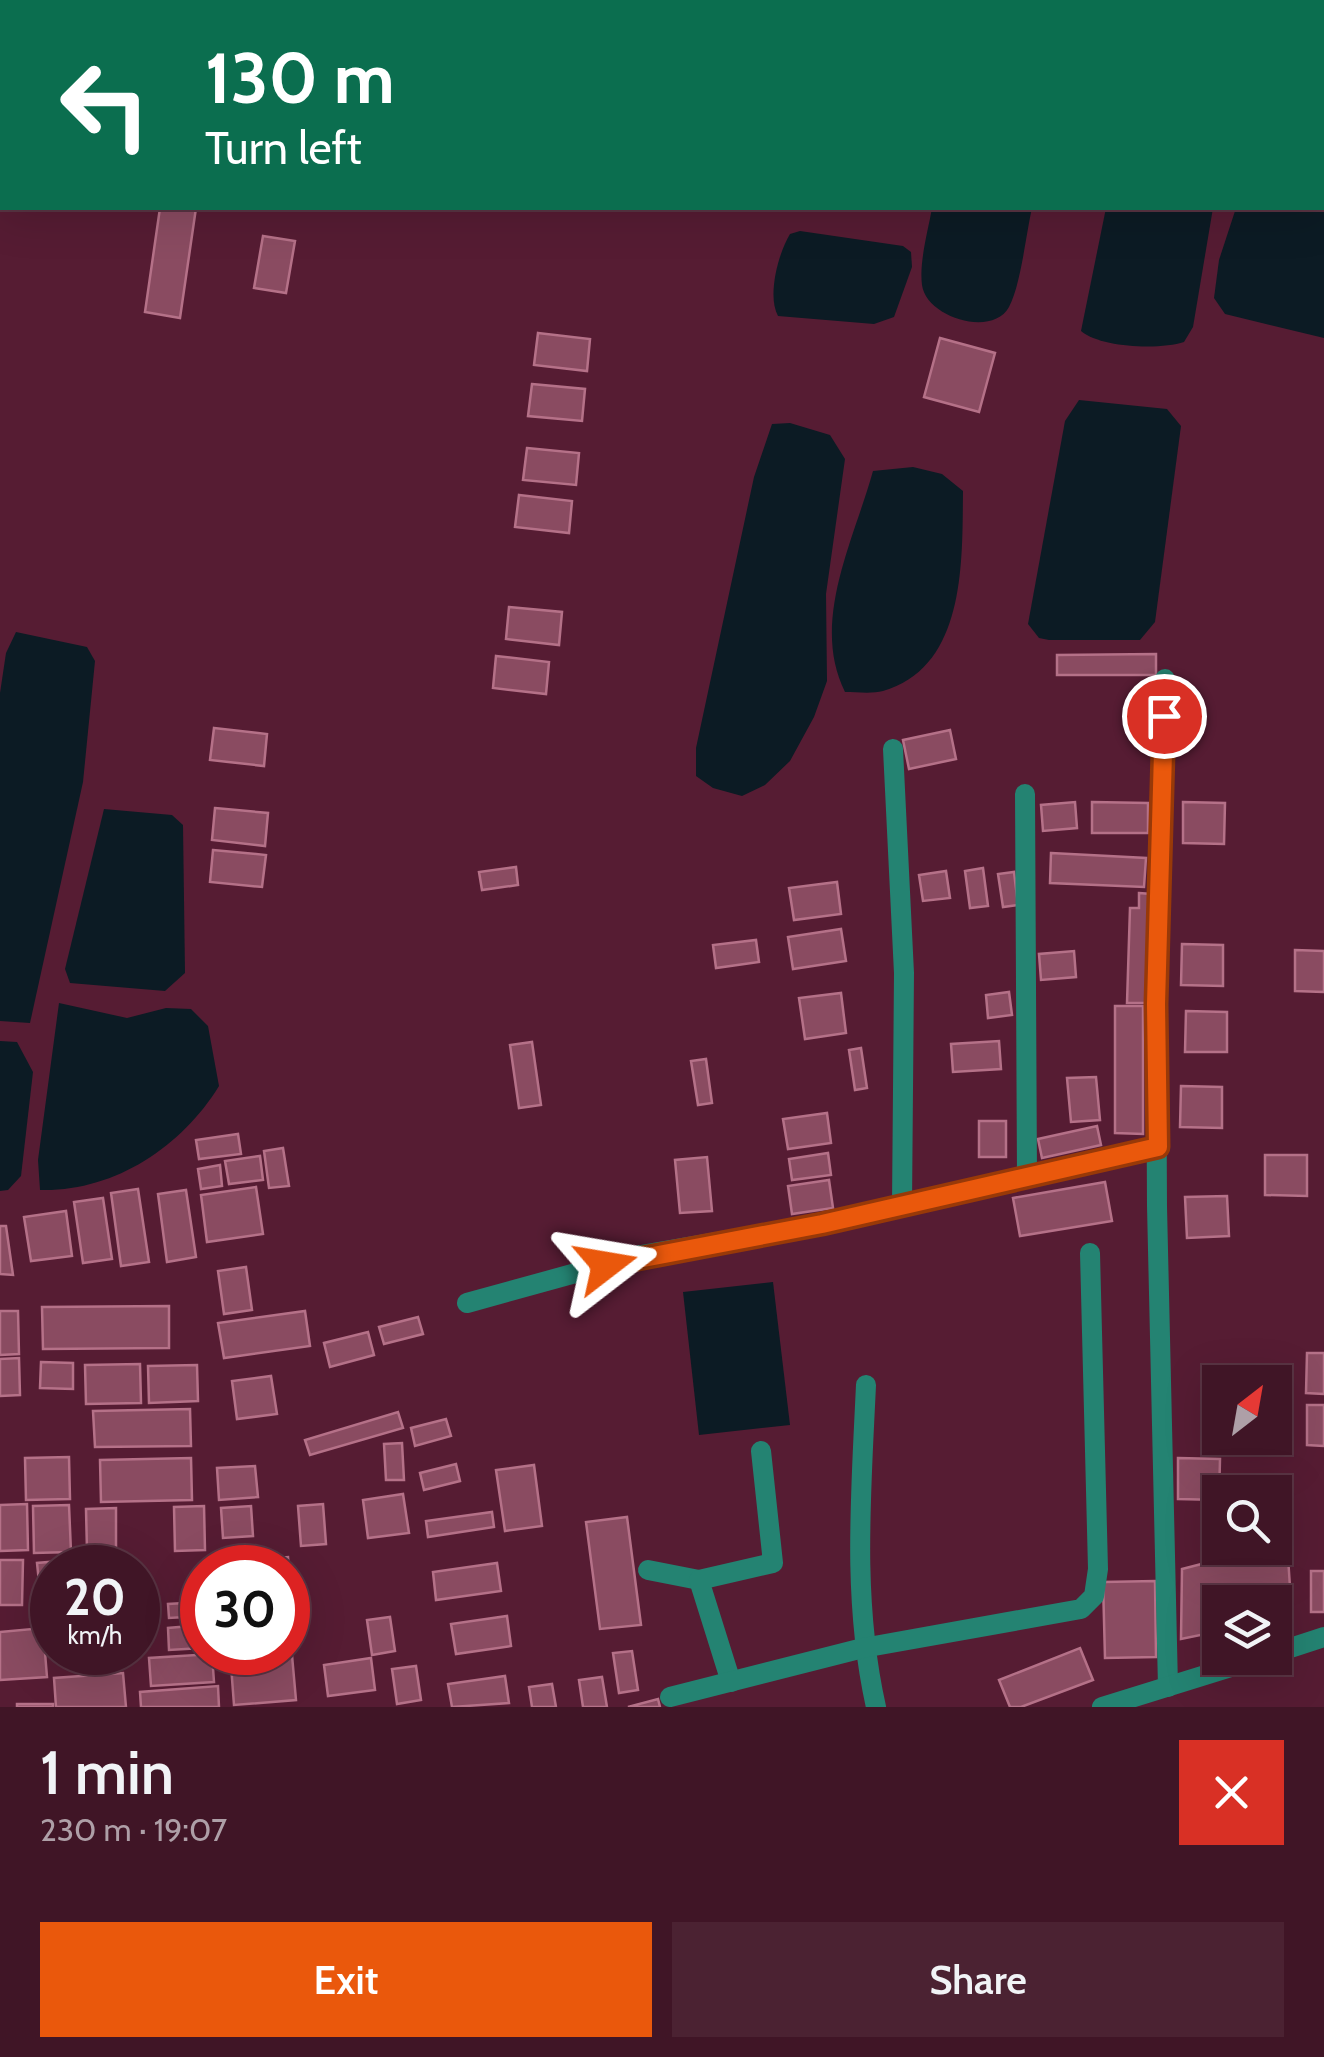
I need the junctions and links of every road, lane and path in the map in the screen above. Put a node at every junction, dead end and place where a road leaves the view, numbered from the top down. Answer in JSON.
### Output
{"nodes":[{"id":1,"x":1165,"y":680,"type":"dead end"},
{"id":2,"x":893,"y":749,"type":"dead end"},
{"id":3,"x":1025,"y":794,"type":"dead end"},
{"id":4,"x":1158,"y":1147,"type":"junction"},
{"id":5,"x":1027,"y":1176,"type":"junction"},
{"id":6,"x":902,"y":1206,"type":"junction"},
{"id":7,"x":1090,"y":1253,"type":"dead end"},
{"id":8,"x":466,"y":1304,"type":"dead end"},
{"id":9,"x":866,"y":1385,"type":"dead end"},
{"id":10,"x":761,"y":1451,"type":"dead end"},
{"id":11,"x":648,"y":1570,"type":"dead end"},
{"id":12,"x":699,"y":1580,"type":"junction"},
{"id":13,"x":1324,"y":1638,"type":"edge"},
{"id":14,"x":863,"y":1648,"type":"junction"},
{"id":15,"x":1292,"y":1648,"type":"edge"},
{"id":16,"x":1204,"y":1675,"type":"edge"},
{"id":17,"x":731,"y":1682,"type":"junction"},
{"id":18,"x":1168,"y":1686,"type":"junction"},
{"id":19,"x":670,"y":1696,"type":"dead end"},
{"id":20,"x":701,"y":1698,"type":"edge"},
{"id":21,"x":876,"y":1707,"type":"edge"},
{"id":22,"x":1102,"y":1707,"type":"edge"}],
"edges":[{"from":1,"to":4,"type":"street"},
{"from":2,"to":6,"type":"street"},
{"from":3,"to":5,"type":"street"},
{"from":4,"to":5,"type":"street"},
{"from":4,"to":18,"type":"street"},
{"from":5,"to":6,"type":"street"},
{"from":6,"to":8,"type":"street"},
{"from":7,"to":14,"type":"street"},
{"from":9,"to":14,"type":"street"},
{"from":10,"to":12,"type":"street"},
{"from":11,"to":12,"type":"street"},
{"from":12,"to":17,"type":"street"},
{"from":13,"to":15,"type":"street"},
{"from":14,"to":17,"type":"street"},
{"from":14,"to":21,"type":"street"},
{"from":16,"to":18,"type":"street"},
{"from":17,"to":20,"type":"street"},
{"from":18,"to":22,"type":"street"},
{"from":19,"to":20,"type":"street"}]}
